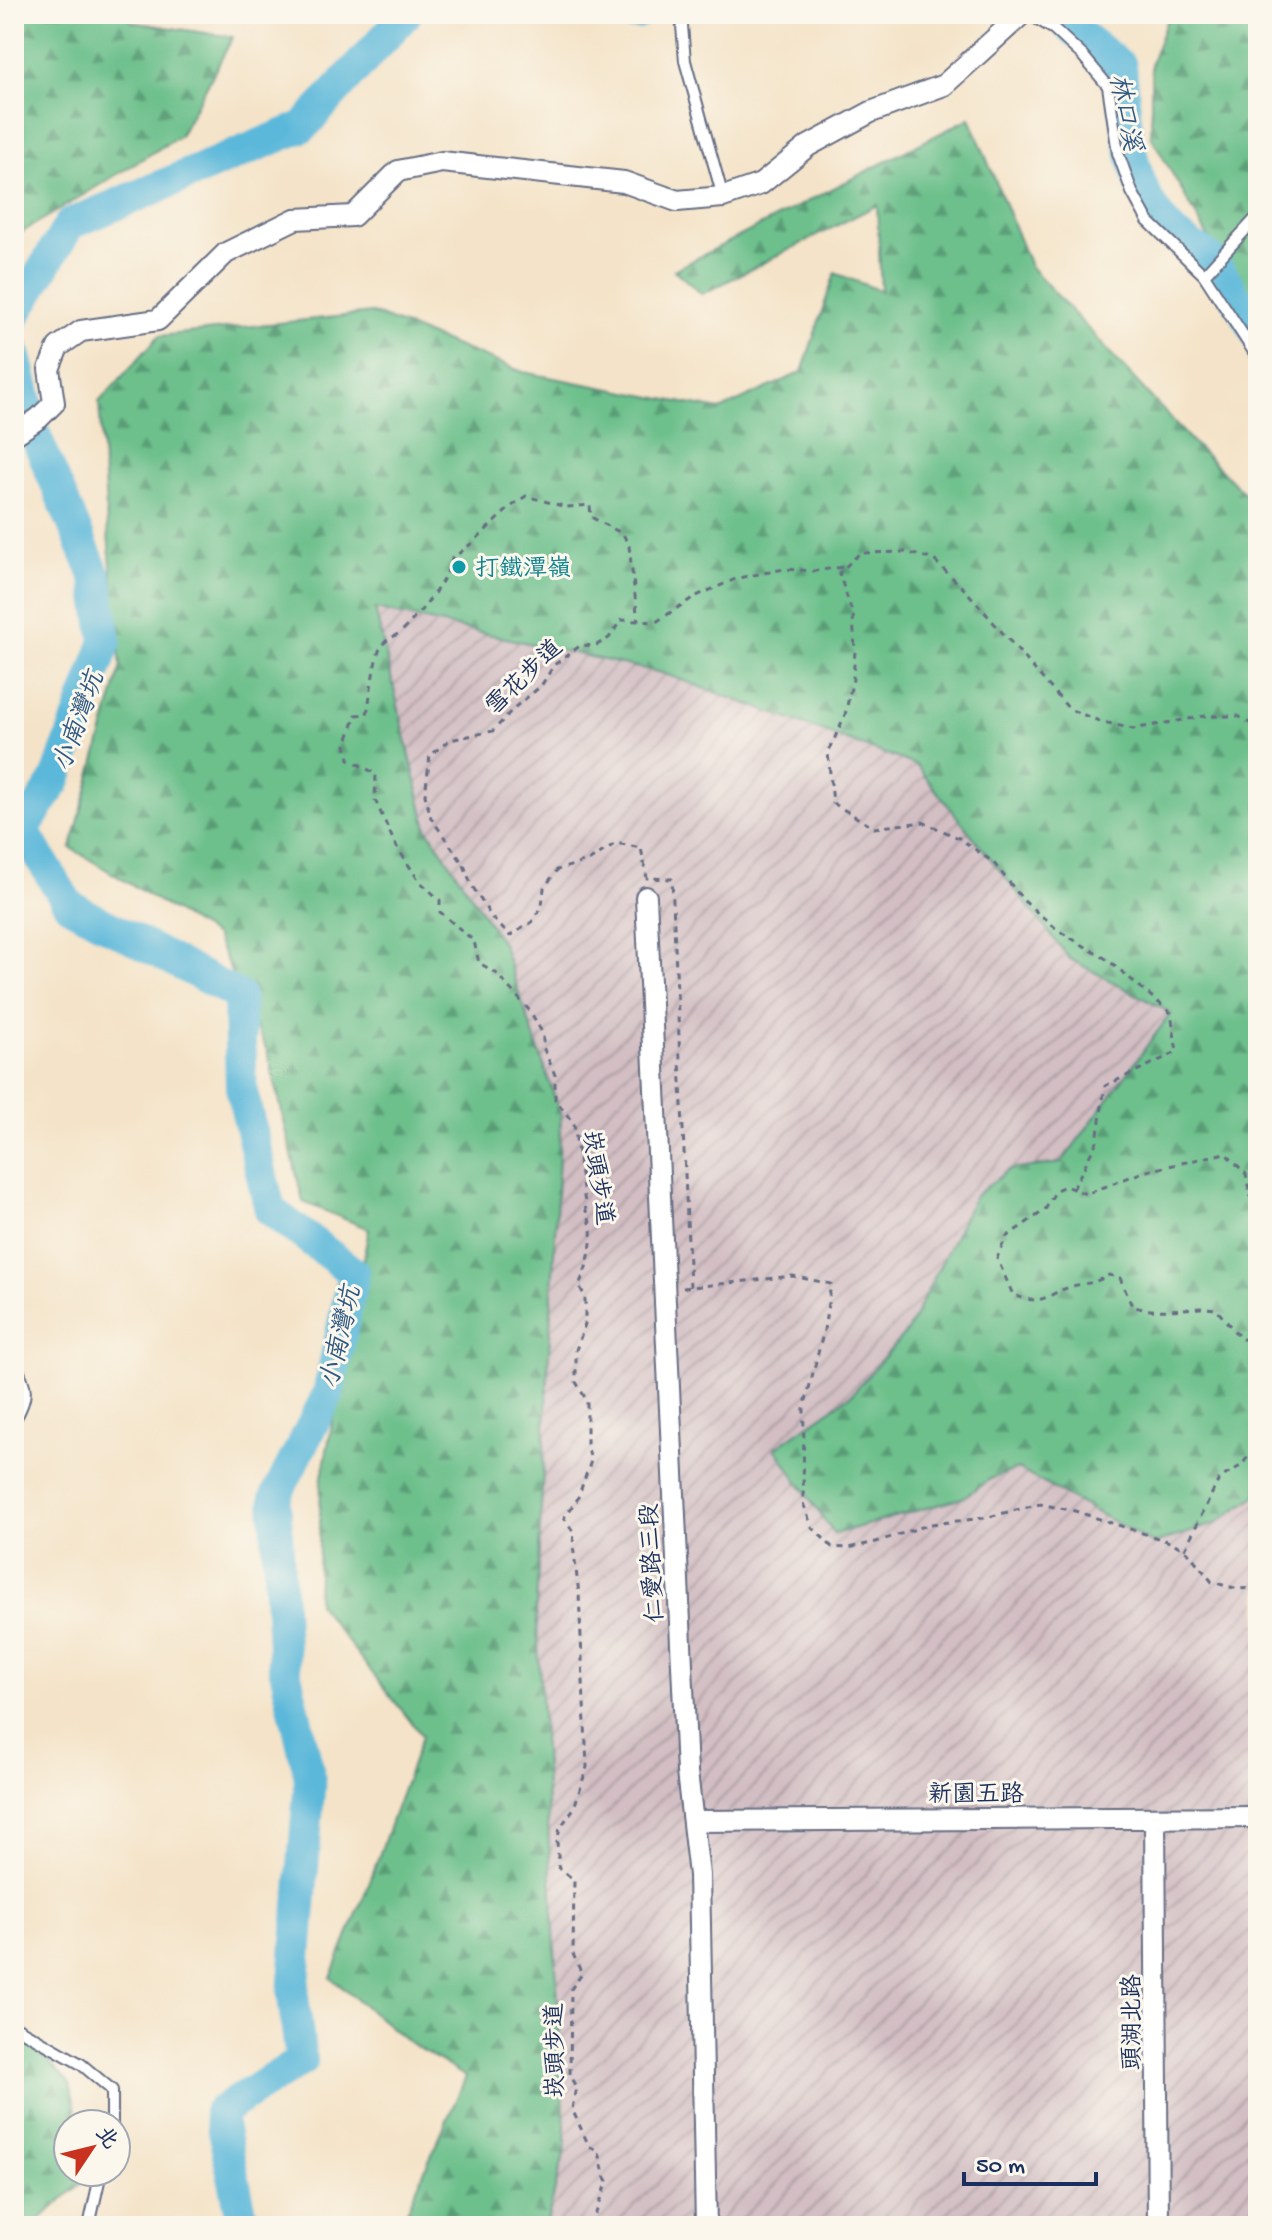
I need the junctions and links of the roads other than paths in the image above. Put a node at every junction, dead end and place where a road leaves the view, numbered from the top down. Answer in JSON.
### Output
{"nodes":[{"id":1,"x":681,"y":14,"type":"edge"},
{"id":2,"x":1022,"y":14,"type":"edge"},
{"id":3,"x":1029,"y":14,"type":"edge"},
{"id":4,"x":723,"y":197,"type":"junction"},
{"id":5,"x":1258,"y":216,"type":"edge"},
{"id":6,"x":1204,"y":275,"type":"junction"},
{"id":7,"x":1258,"y":358,"type":"edge"},
{"id":8,"x":14,"y":435,"type":"edge"},
{"id":9,"x":647,"y":888,"type":"road end"},
{"id":10,"x":14,"y":1363,"type":"edge"},
{"id":11,"x":14,"y":1421,"type":"edge"},
{"id":12,"x":1258,"y":1817,"type":"edge"},
{"id":13,"x":1155,"y":1818,"type":"junction"},
{"id":14,"x":694,"y":1821,"type":"junction"},
{"id":15,"x":14,"y":2026,"type":"edge"},
{"id":16,"x":112,"y":2108,"type":"edge"},
{"id":17,"x":97,"y":2188,"type":"edge"},
{"id":18,"x":89,"y":2226,"type":"edge"},
{"id":19,"x":706,"y":2226,"type":"edge"},
{"id":20,"x":1158,"y":2226,"type":"edge"}],
"edges":[{"from":1,"to":4,"type":"lane"},
{"from":2,"to":4,"type":"street"},
{"from":3,"to":6,"type":"lane"},
{"from":4,"to":8,"type":"street"},
{"from":5,"to":6,"type":"lane"},
{"from":6,"to":7,"type":"lane"},
{"from":9,"to":14,"type":"street","name":"仁愛路三段"},
{"from":10,"to":11,"type":"lane"},
{"from":12,"to":13,"type":"street","name":"新園五路"},
{"from":13,"to":14,"type":"street","name":"新園五路"},
{"from":13,"to":20,"type":"street","name":"頭湖北路"},
{"from":14,"to":19,"type":"street","name":"仁愛路三段"},
{"from":15,"to":16,"type":"lane"},
{"from":17,"to":18,"type":"lane"}]}
